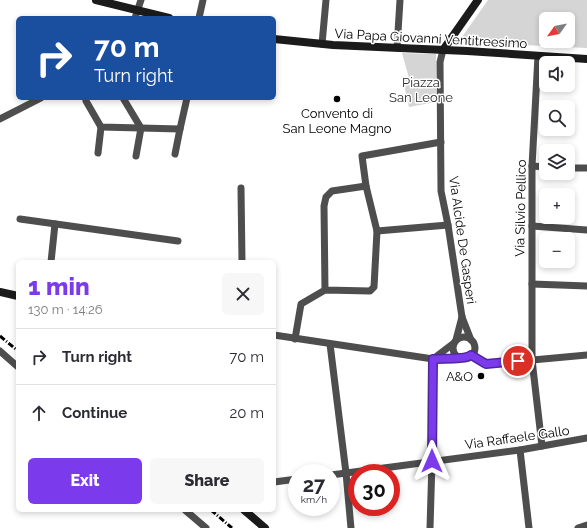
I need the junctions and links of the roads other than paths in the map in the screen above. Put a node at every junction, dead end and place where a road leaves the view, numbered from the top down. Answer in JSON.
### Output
{"nodes":[{"id":1,"x":96,"y":0,"type":"edge"},
{"id":2,"x":141,"y":0,"type":"edge"},
{"id":3,"x":203,"y":0,"type":"edge"},
{"id":4,"x":326,"y":0,"type":"edge"},
{"id":5,"x":400,"y":0,"type":"edge"},
{"id":6,"x":478,"y":0,"type":"edge"},
{"id":7,"x":137,"y":14,"type":"edge"},
{"id":8,"x":153,"y":16,"type":"edge"},
{"id":9,"x":199,"y":16,"type":"edge"},
{"id":10,"x":276,"y":39,"type":"edge"},
{"id":11,"x":322,"y":44,"type":"junction"},
{"id":12,"x":397,"y":48,"type":"junction"},
{"id":13,"x":443,"y":50,"type":"junction"},
{"id":14,"x":538,"y":56,"type":"junction"},
{"id":15,"x":587,"y":58,"type":"edge"},
{"id":16,"x":37,"y":100,"type":"edge"},
{"id":17,"x":87,"y":100,"type":"edge"},
{"id":18,"x":124,"y":100,"type":"edge"},
{"id":19,"x":187,"y":100,"type":"edge"},
{"id":20,"x":0,"y":119,"type":"edge"},
{"id":21,"x":101,"y":128,"type":"junction"},
{"id":22,"x":140,"y":128,"type":"junction"},
{"id":23,"x":180,"y":129,"type":"junction"},
{"id":24,"x":441,"y":142,"type":"junction"},
{"id":25,"x":98,"y":153,"type":"dead end"},
{"id":26,"x":175,"y":154,"type":"dead end"},
{"id":27,"x":136,"y":156,"type":"dead end"},
{"id":28,"x":532,"y":166,"type":"junction"},
{"id":29,"x":539,"y":166,"type":"edge"},
{"id":30,"x":575,"y":168,"type":"edge"},
{"id":31,"x":587,"y":168,"type":"edge"},
{"id":32,"x":366,"y":186,"type":"junction"},
{"id":33,"x":241,"y":188,"type":"dead end"},
{"id":34,"x":20,"y":219,"type":"dead end"},
{"id":35,"x":55,"y":224,"type":"junction"},
{"id":36,"x":448,"y":225,"type":"junction"},
{"id":37,"x":532,"y":226,"type":"junction"},
{"id":38,"x":587,"y":230,"type":"edge"},
{"id":39,"x":377,"y":231,"type":"junction"},
{"id":40,"x":178,"y":240,"type":"dead end"},
{"id":41,"x":51,"y":260,"type":"edge"},
{"id":42,"x":242,"y":260,"type":"edge"},
{"id":43,"x":532,"y":284,"type":"junction"},
{"id":44,"x":587,"y":286,"type":"edge"},
{"id":45,"x":325,"y":290,"type":"junction"},
{"id":46,"x":0,"y":292,"type":"edge"},
{"id":47,"x":16,"y":296,"type":"edge"},
{"id":48,"x":462,"y":317,"type":"junction"},
{"id":49,"x":276,"y":335,"type":"edge"},
{"id":50,"x":295,"y":339,"type":"junction"},
{"id":51,"x":471,"y":340,"type":"junction"},
{"id":52,"x":455,"y":341,"type":"junction"},
{"id":53,"x":330,"y":344,"type":"junction"},
{"id":54,"x":0,"y":351,"type":"edge"},
{"id":55,"x":471,"y":355,"type":"junction"},
{"id":56,"x":587,"y":355,"type":"edge"},
{"id":57,"x":458,"y":357,"type":"junction"},
{"id":58,"x":433,"y":359,"type":"junction"},
{"id":59,"x":532,"y":360,"type":"junction"},
{"id":60,"x":16,"y":365,"type":"edge"},
{"id":61,"x":586,"y":440,"type":"edge"},
{"id":62,"x":542,"y":446,"type":"junction"},
{"id":63,"x":520,"y":450,"type":"junction"},
{"id":64,"x":432,"y":461,"type":"junction"},
{"id":65,"x":346,"y":473,"type":"junction"},
{"id":66,"x":340,"y":474,"type":"edge"},
{"id":67,"x":288,"y":480,"type":"edge"},
{"id":68,"x":276,"y":482,"type":"edge"},
{"id":69,"x":187,"y":512,"type":"edge"},
{"id":70,"x":246,"y":512,"type":"edge"},
{"id":71,"x":587,"y":525,"type":"edge"},
{"id":72,"x":206,"y":528,"type":"edge"},
{"id":73,"x":265,"y":528,"type":"edge"},
{"id":74,"x":351,"y":528,"type":"edge"},
{"id":75,"x":430,"y":528,"type":"edge"},
{"id":76,"x":529,"y":528,"type":"edge"},
{"id":77,"x":578,"y":528,"type":"edge"}],
"edges":[{"from":1,"to":7,"type":"street"},
{"from":2,"to":7,"type":"street"},
{"from":3,"to":9,"type":"street"},
{"from":4,"to":11,"type":"street"},
{"from":5,"to":12,"type":"street"},
{"from":6,"to":13,"type":"street"},
{"from":7,"to":8,"type":"street"},
{"from":10,"to":11,"type":"street","name":"Via Papa Giovanni Ventitreesimo"},
{"from":11,"to":12,"type":"street","name":"Via Papa Giovanni Ventitreesimo"},
{"from":12,"to":13,"type":"street","name":"Via Papa Giovanni Ventitreesimo"},
{"from":13,"to":14,"type":"street","name":"Via Papa Giovanni Ventitreesimo"},
{"from":13,"to":24,"type":"street"},
{"from":14,"to":15,"type":"street","name":"Via Papa Giovanni Ventitreesimo"},
{"from":14,"to":28,"type":"street","name":"Via Silvio Pellico"},
{"from":16,"to":20,"type":"street"},
{"from":17,"to":21,"type":"street"},
{"from":18,"to":22,"type":"street"},
{"from":19,"to":23,"type":"street"},
{"from":21,"to":22,"type":"street"},
{"from":21,"to":25,"type":"street"},
{"from":22,"to":23,"type":"street"},
{"from":22,"to":27,"type":"street"},
{"from":23,"to":26,"type":"street"},
{"from":24,"to":32,"type":"street"},
{"from":24,"to":36,"type":"street","name":"Via Alcide De Gasperi"},
{"from":28,"to":29,"type":"street"},
{"from":28,"to":37,"type":"street","name":"Via Silvio Pellico"},
{"from":30,"to":31,"type":"street"},
{"from":32,"to":39,"type":"street"},
{"from":32,"to":45,"type":"street"},
{"from":33,"to":42,"type":"street"},
{"from":34,"to":35,"type":"street"},
{"from":35,"to":40,"type":"street"},
{"from":35,"to":41,"type":"street"},
{"from":36,"to":39,"type":"street"},
{"from":36,"to":48,"type":"street","name":"Via Alcide De Gasperi"},
{"from":37,"to":38,"type":"street"},
{"from":37,"to":43,"type":"street","name":"Via Silvio Pellico"},
{"from":39,"to":45,"type":"street"},
{"from":43,"to":44,"type":"street"},
{"from":43,"to":59,"type":"street","name":"Via Silvio Pellico"},
{"from":45,"to":50,"type":"street"},
{"from":46,"to":47,"type":"street"},
{"from":48,"to":51,"type":"street"},
{"from":48,"to":52,"type":"street"},
{"from":49,"to":50,"type":"street"},
{"from":50,"to":53,"type":"street"},
{"from":51,"to":52,"type":"street"},
{"from":51,"to":55,"type":"street"},
{"from":52,"to":57,"type":"street"},
{"from":52,"to":58,"type":"street"},
{"from":53,"to":58,"type":"street"},
{"from":53,"to":65,"type":"street"},
{"from":54,"to":60,"type":"street"},
{"from":55,"to":57,"type":"street"},
{"from":55,"to":59,"type":"street"},
{"from":56,"to":59,"type":"street"},
{"from":57,"to":58,"type":"street"},
{"from":58,"to":64,"type":"street"},
{"from":59,"to":62,"type":"street","name":"Via Silvio Pellico"},
{"from":61,"to":62,"type":"street","name":"Via Raffaele Gallo"},
{"from":62,"to":63,"type":"street","name":"Via Raffaele Gallo"},
{"from":63,"to":64,"type":"street","name":"Via Raffaele Gallo"},
{"from":63,"to":76,"type":"street"},
{"from":64,"to":65,"type":"street","name":"Via Raffaele Gallo"},
{"from":64,"to":75,"type":"street"},
{"from":65,"to":66,"type":"street","name":"Via Raffaele Gallo"},
{"from":65,"to":74,"type":"street"},
{"from":67,"to":68,"type":"street"},
{"from":69,"to":72,"type":"street"},
{"from":70,"to":73,"type":"street"},
{"from":71,"to":77,"type":"street"}]}
